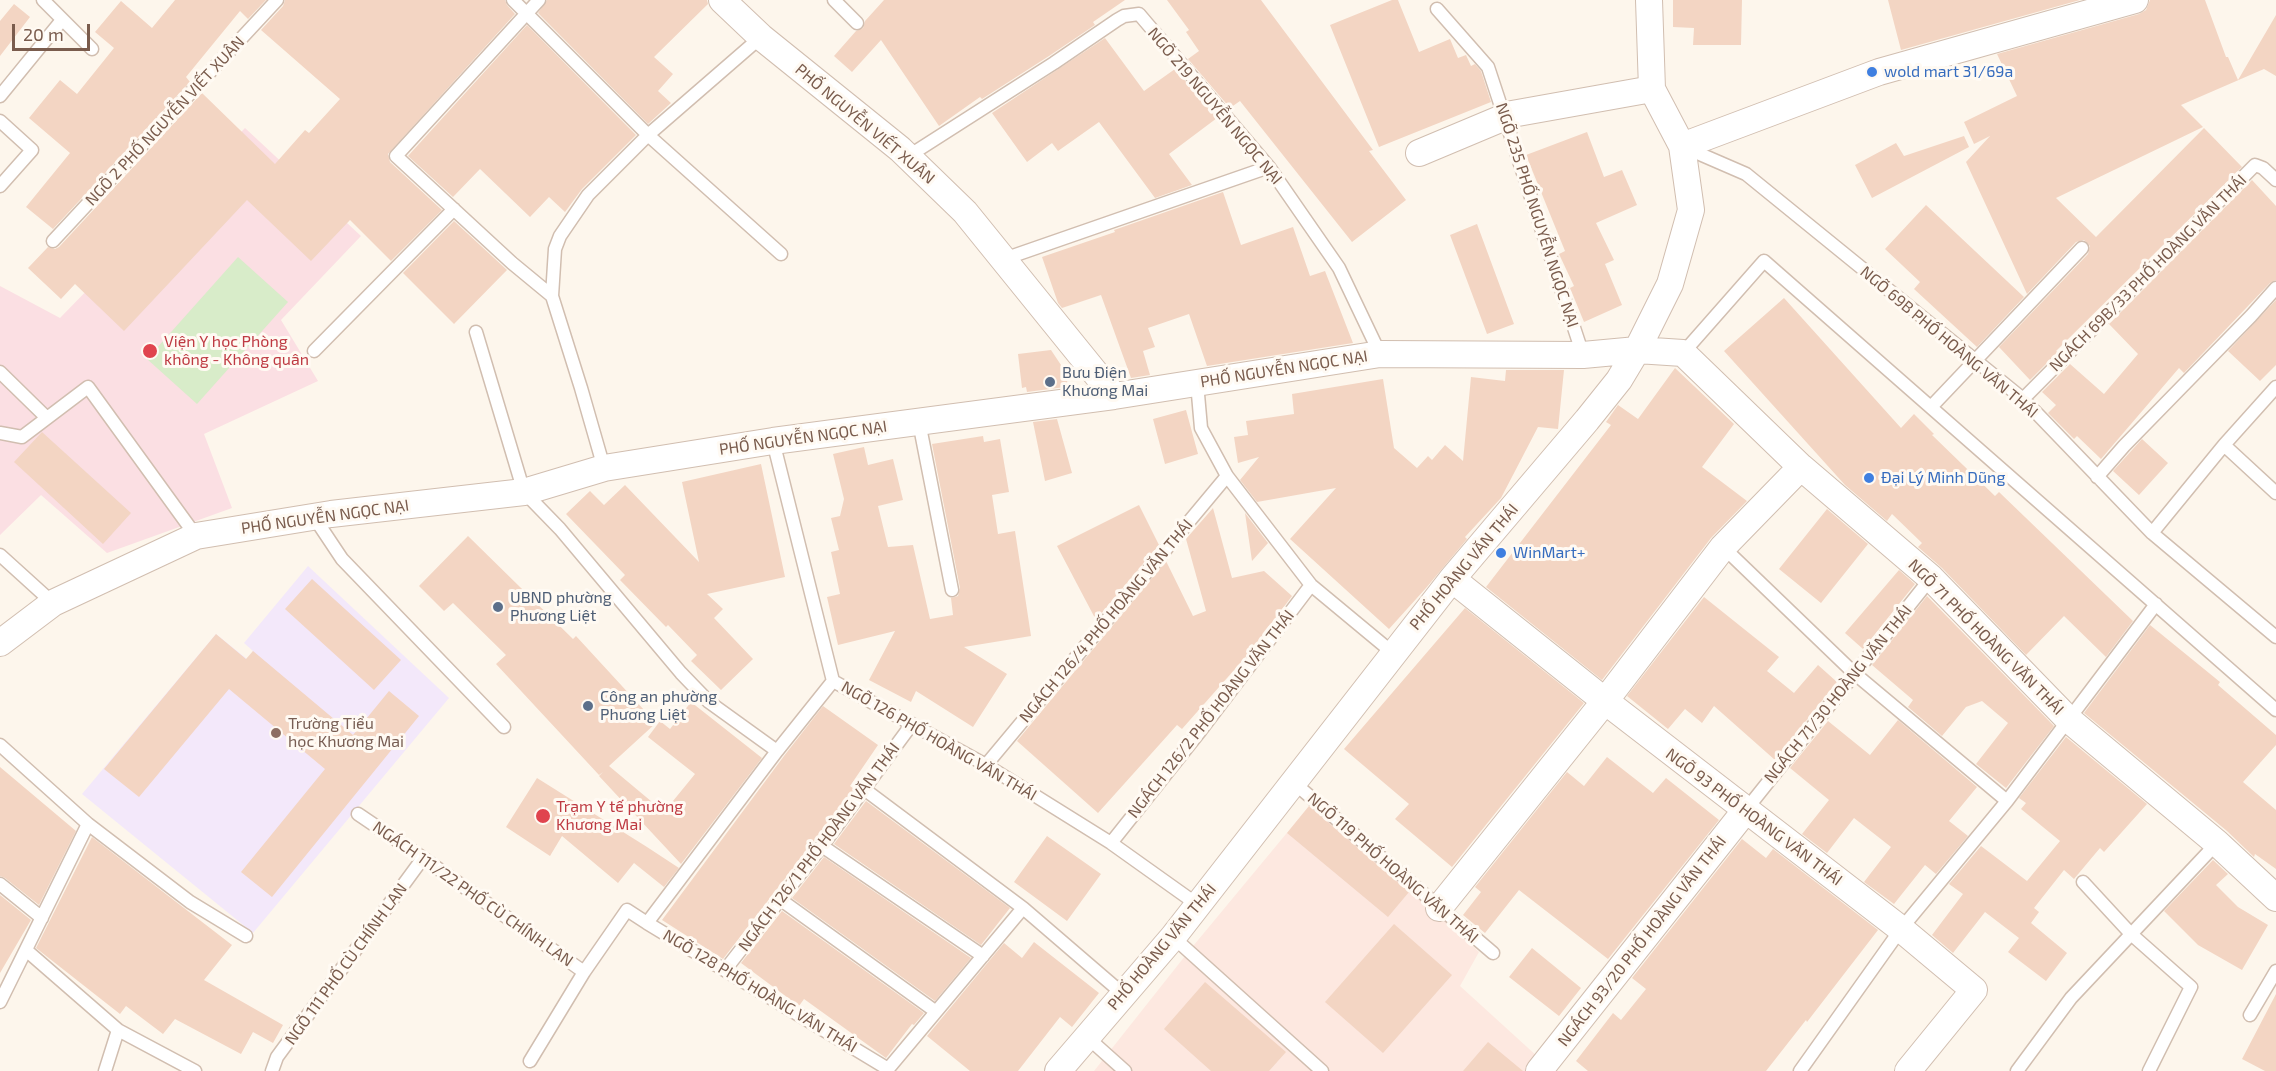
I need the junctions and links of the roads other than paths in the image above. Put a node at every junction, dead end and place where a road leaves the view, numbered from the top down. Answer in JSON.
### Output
{"nodes":[{"id":1,"x":43,"y":0,"type":"edge"},
{"id":2,"x":277,"y":0,"type":"edge"},
{"id":3,"x":513,"y":0,"type":"edge"},
{"id":4,"x":539,"y":0,"type":"edge"},
{"id":5,"x":722,"y":0,"type":"edge"},
{"id":6,"x":834,"y":0,"type":"edge"},
{"id":7,"x":1649,"y":0,"type":"edge"},
{"id":8,"x":2135,"y":0,"type":"edge"},
{"id":9,"x":1437,"y":9,"type":"dead end"},
{"id":10,"x":526,"y":13,"type":"junction"},
{"id":11,"x":62,"y":20,"type":"junction"},
{"id":12,"x":857,"y":23,"type":"dead end"},
{"id":13,"x":761,"y":37,"type":"junction"},
{"id":14,"x":92,"y":50,"type":"dead end"},
{"id":15,"x":1652,"y":89,"type":"junction"},
{"id":16,"x":0,"y":96,"type":"edge"},
{"id":17,"x":1505,"y":116,"type":"junction"},
{"id":18,"x":0,"y":121,"type":"edge"},
{"id":19,"x":648,"y":135,"type":"junction"},
{"id":20,"x":1682,"y":146,"type":"junction"},
{"id":21,"x":1419,"y":153,"type":"dead end"},
{"id":22,"x":907,"y":157,"type":"junction"},
{"id":23,"x":1269,"y":167,"type":"junction"},
{"id":24,"x":2276,"y":180,"type":"edge"},
{"id":25,"x":0,"y":186,"type":"edge"},
{"id":26,"x":454,"y":209,"type":"junction"},
{"id":27,"x":53,"y":241,"type":"dead end"},
{"id":28,"x":2082,"y":248,"type":"dead end"},
{"id":29,"x":781,"y":254,"type":"dead end"},
{"id":30,"x":1004,"y":259,"type":"junction"},
{"id":31,"x":2276,"y":288,"type":"edge"},
{"id":32,"x":552,"y":296,"type":"junction"},
{"id":33,"x":476,"y":332,"type":"dead end"},
{"id":34,"x":1637,"y":350,"type":"junction"},
{"id":35,"x":314,"y":351,"type":"dead end"},
{"id":36,"x":1683,"y":353,"type":"junction"},
{"id":37,"x":1380,"y":354,"type":"junction"},
{"id":38,"x":1583,"y":355,"type":"junction"},
{"id":39,"x":1975,"y":360,"type":"junction"},
{"id":40,"x":0,"y":372,"type":"edge"},
{"id":41,"x":1197,"y":383,"type":"junction"},
{"id":42,"x":2276,"y":387,"type":"edge"},
{"id":43,"x":1114,"y":396,"type":"junction"},
{"id":44,"x":2023,"y":399,"type":"junction"},
{"id":45,"x":1930,"y":406,"type":"junction"},
{"id":46,"x":47,"y":418,"type":"junction"},
{"id":47,"x":919,"y":422,"type":"junction"},
{"id":48,"x":0,"y":433,"type":"edge"},
{"id":49,"x":773,"y":441,"type":"junction"},
{"id":50,"x":2224,"y":446,"type":"junction"},
{"id":51,"x":1801,"y":467,"type":"junction"},
{"id":52,"x":604,"y":468,"type":"junction"},
{"id":53,"x":1227,"y":476,"type":"junction"},
{"id":54,"x":2097,"y":477,"type":"junction"},
{"id":55,"x":524,"y":492,"type":"junction"},
{"id":56,"x":2276,"y":493,"type":"edge"},
{"id":57,"x":314,"y":517,"type":"junction"},
{"id":58,"x":2152,"y":532,"type":"junction"},
{"id":59,"x":196,"y":536,"type":"junction"},
{"id":60,"x":1723,"y":547,"type":"junction"},
{"id":61,"x":0,"y":555,"type":"edge"},
{"id":62,"x":1931,"y":578,"type":"junction"},
{"id":63,"x":1452,"y":579,"type":"junction"},
{"id":64,"x":1311,"y":585,"type":"junction"},
{"id":65,"x":952,"y":590,"type":"dead end"},
{"id":66,"x":53,"y":603,"type":"junction"},
{"id":67,"x":2156,"y":604,"type":"junction"},
{"id":68,"x":2276,"y":636,"type":"edge"},
{"id":69,"x":0,"y":643,"type":"edge"},
{"id":70,"x":1393,"y":653,"type":"junction"},
{"id":71,"x":1854,"y":673,"type":"junction"},
{"id":72,"x":833,"y":681,"type":"junction"},
{"id":73,"x":1605,"y":701,"type":"junction"},
{"id":74,"x":2276,"y":710,"type":"edge"},
{"id":75,"x":2068,"y":719,"type":"junction"},
{"id":76,"x":912,"y":724,"type":"junction"},
{"id":77,"x":504,"y":727,"type":"dead end"},
{"id":78,"x":0,"y":746,"type":"edge"},
{"id":79,"x":777,"y":751,"type":"junction"},
{"id":80,"x":986,"y":765,"type":"junction"},
{"id":81,"x":1293,"y":782,"type":"junction"},
{"id":82,"x":864,"y":789,"type":"junction"},
{"id":83,"x":2007,"y":801,"type":"junction"},
{"id":84,"x":1745,"y":811,"type":"junction"},
{"id":85,"x":358,"y":814,"type":"dead end"},
{"id":86,"x":88,"y":824,"type":"junction"},
{"id":87,"x":1111,"y":843,"type":"junction"},
{"id":88,"x":2217,"y":843,"type":"junction"},
{"id":89,"x":822,"y":846,"type":"junction"},
{"id":90,"x":423,"y":858,"type":"junction"},
{"id":91,"x":2083,"y":882,"type":"dead end"},
{"id":92,"x":0,"y":884,"type":"edge"},
{"id":93,"x":2276,"y":898,"type":"edge"},
{"id":94,"x":781,"y":900,"type":"junction"},
{"id":95,"x":1198,"y":905,"type":"junction"},
{"id":96,"x":1023,"y":908,"type":"junction"},
{"id":97,"x":1439,"y":908,"type":"junction"},
{"id":98,"x":42,"y":918,"type":"junction"},
{"id":99,"x":647,"y":923,"type":"junction"},
{"id":100,"x":1901,"y":929,"type":"junction"},
{"id":101,"x":2131,"y":934,"type":"junction"},
{"id":102,"x":246,"y":936,"type":"dead end"},
{"id":103,"x":1173,"y":937,"type":"junction"},
{"id":104,"x":26,"y":950,"type":"junction"},
{"id":105,"x":1493,"y":953,"type":"dead end"},
{"id":106,"x":983,"y":956,"type":"junction"},
{"id":107,"x":725,"y":970,"type":"junction"},
{"id":108,"x":2276,"y":971,"type":"edge"},
{"id":109,"x":584,"y":972,"type":"junction"},
{"id":110,"x":1123,"y":994,"type":"junction"},
{"id":111,"x":0,"y":1002,"type":"edge"},
{"id":112,"x":935,"y":1011,"type":"junction"},
{"id":113,"x":2250,"y":1015,"type":"dead end"},
{"id":114,"x":118,"y":1030,"type":"junction"},
{"id":115,"x":1087,"y":1037,"type":"junction"},
{"id":116,"x":530,"y":1061,"type":"dead end"},
{"id":117,"x":105,"y":1071,"type":"edge"},
{"id":118,"x":195,"y":1071,"type":"edge"},
{"id":119,"x":272,"y":1071,"type":"edge"},
{"id":120,"x":1058,"y":1071,"type":"edge"},
{"id":121,"x":1125,"y":1071,"type":"edge"},
{"id":122,"x":1322,"y":1071,"type":"edge"},
{"id":123,"x":1539,"y":1071,"type":"edge"},
{"id":124,"x":1800,"y":1071,"type":"edge"},
{"id":125,"x":1908,"y":1071,"type":"edge"},
{"id":126,"x":2017,"y":1071,"type":"edge"},
{"id":127,"x":2149,"y":1071,"type":"edge"}],
"edges":[{"from":1,"to":11,"type":"lane"},
{"from":2,"to":27,"type":"lane","name":"NGÕ 2 PHỐ NGUYỄN VIẾT XUÂN"},
{"from":3,"to":10,"type":"lane"},
{"from":4,"to":10,"type":"lane"},
{"from":5,"to":13,"type":"street","name":"PHỐ NGUYỄN VIẾT XUÂN"},
{"from":6,"to":12,"type":"lane"},
{"from":7,"to":15,"type":"street","name":"PHỐ HOÀNG VĂN THÁI"},
{"from":8,"to":20,"type":"street"},
{"from":9,"to":17,"type":"lane","name":"NGÕ 235 PHỐ NGUYỄN NGỌC NẠI"},
{"from":10,"to":19,"type":"lane"},
{"from":10,"to":26,"type":"lane"},
{"from":11,"to":14,"type":"lane"},
{"from":11,"to":16,"type":"lane"},
{"from":13,"to":19,"type":"lane"},
{"from":13,"to":22,"type":"street","name":"PHỐ NGUYỄN VIẾT XUÂN"},
{"from":15,"to":17,"type":"street"},
{"from":15,"to":20,"type":"street","name":"PHỐ HOÀNG VĂN THÁI"},
{"from":17,"to":21,"type":"street"},
{"from":17,"to":38,"type":"lane","name":"NGÕ 235 PHỐ NGUYỄN NGỌC NẠI"},
{"from":18,"to":25,"type":"lane"},
{"from":19,"to":29,"type":"lane"},
{"from":19,"to":32,"type":"lane"},
{"from":20,"to":34,"type":"street","name":"PHỐ HOÀNG VĂN THÁI"},
{"from":20,"to":39,"type":"lane","name":"NGÕ 69B PHỐ HOÀNG VĂN THÁI"},
{"from":22,"to":23,"type":"lane","name":"NGÕ 219 NGUYỄN NGỌC NẠI"},
{"from":22,"to":30,"type":"street","name":"PHỐ NGUYỄN VIẾT XUÂN"},
{"from":23,"to":30,"type":"lane"},
{"from":23,"to":37,"type":"lane","name":"NGÕ 219 NGUYỄN NGỌC NẠI"},
{"from":24,"to":44,"type":"lane","name":"NGÁCH 69B/33 PHỐ HOÀNG VĂN THÁI"},
{"from":26,"to":32,"type":"lane"},
{"from":26,"to":35,"type":"lane"},
{"from":28,"to":39,"type":"lane"},
{"from":30,"to":43,"type":"street","name":"PHỐ NGUYỄN VIẾT XUÂN"},
{"from":31,"to":54,"type":"lane"},
{"from":32,"to":52,"type":"lane"},
{"from":33,"to":55,"type":"lane"},
{"from":34,"to":36,"type":"street"},
{"from":34,"to":38,"type":"street","name":"PHỐ NGUYỄN NGỌC NẠI"},
{"from":34,"to":63,"type":"street","name":"PHỐ HOÀNG VĂN THÁI"},
{"from":36,"to":45,"type":"lane"},
{"from":36,"to":51,"type":"street","name":"NGÕ 71 PHỐ HOÀNG VĂN THÁI"},
{"from":37,"to":38,"type":"street","name":"PHỐ NGUYỄN NGỌC NẠI"},
{"from":37,"to":41,"type":"street","name":"PHỐ NGUYỄN NGỌC NẠI"},
{"from":39,"to":44,"type":"lane","name":"NGÕ 69B PHỐ HOÀNG VĂN THÁI"},
{"from":39,"to":45,"type":"lane"},
{"from":40,"to":46,"type":"lane"},
{"from":41,"to":43,"type":"street","name":"PHỐ NGUYỄN NGỌC NẠI"},
{"from":41,"to":53,"type":"lane"},
{"from":42,"to":50,"type":"lane"},
{"from":43,"to":47,"type":"street","name":"PHỐ NGUYỄN NGỌC NẠI"},
{"from":44,"to":54,"type":"lane","name":"NGÕ 69B PHỐ HOÀNG VĂN THÁI"},
{"from":45,"to":67,"type":"lane"},
{"from":46,"to":48,"type":"lane"},
{"from":46,"to":59,"type":"lane"},
{"from":47,"to":49,"type":"street","name":"PHỐ NGUYỄN NGỌC NẠI"},
{"from":47,"to":65,"type":"lane"},
{"from":49,"to":52,"type":"street","name":"PHỐ NGUYỄN NGỌC NẠI"},
{"from":49,"to":72,"type":"lane"},
{"from":50,"to":56,"type":"lane"},
{"from":50,"to":58,"type":"lane"},
{"from":51,"to":60,"type":"street"},
{"from":51,"to":62,"type":"street","name":"NGÕ 71 PHỐ HOÀNG VĂN THÁI"},
{"from":52,"to":55,"type":"street","name":"PHỐ NGUYỄN NGỌC NẠI"},
{"from":53,"to":64,"type":"lane"},
{"from":53,"to":80,"type":"lane","name":"NGÁCH 126/4 PHỐ HOÀNG VĂN THÁI"},
{"from":54,"to":58,"type":"lane","name":"NGÕ 69B PHỐ HOÀNG VĂN THÁI"},
{"from":55,"to":57,"type":"street","name":"PHỐ NGUYỄN NGỌC NẠI"},
{"from":55,"to":79,"type":"lane"},
{"from":57,"to":59,"type":"street","name":"PHỐ NGUYỄN NGỌC NẠI"},
{"from":57,"to":77,"type":"lane"},
{"from":58,"to":68,"type":"lane","name":"NGÕ 69B PHỐ HOÀNG VĂN THÁI"},
{"from":59,"to":66,"type":"street","name":"PHỐ NGUYỄN NGỌC NẠI"},
{"from":60,"to":71,"type":"lane"},
{"from":60,"to":73,"type":"street"},
{"from":61,"to":66,"type":"lane"},
{"from":62,"to":71,"type":"lane","name":"NGÁCH 71/30 HOÀNG VĂN THÁI"},
{"from":62,"to":75,"type":"street","name":"NGÕ 71 PHỐ HOÀNG VĂN THÁI"},
{"from":63,"to":70,"type":"street","name":"PHỐ HOÀNG VĂN THÁI"},
{"from":63,"to":73,"type":"street","name":"NGÕ 93 PHỐ HOÀNG VĂN THÁI"},
{"from":64,"to":70,"type":"lane"},
{"from":64,"to":87,"type":"lane","name":"NGÁCH 126/2 PHỐ HOÀNG VĂN THÁI"},
{"from":66,"to":69,"type":"street","name":"PHỐ NGUYỄN NGỌC NẠI"},
{"from":67,"to":74,"type":"lane"},
{"from":67,"to":75,"type":"lane"},
{"from":70,"to":81,"type":"street","name":"PHỐ HOÀNG VĂN THÁI"},
{"from":71,"to":83,"type":"lane"},
{"from":71,"to":84,"type":"lane","name":"NGÁCH 71/30 HOÀNG VĂN THÁI"},
{"from":72,"to":76,"type":"lane","name":"NGÕ 126 PHỐ HOÀNG VĂN THÁI"},
{"from":72,"to":79,"type":"lane","name":"NGÕ 126 PHỐ HOÀNG VĂN THÁI"},
{"from":73,"to":84,"type":"street","name":"NGÕ 93 PHỐ HOÀNG VĂN THÁI"},
{"from":73,"to":97,"type":"street"},
{"from":75,"to":83,"type":"lane"},
{"from":75,"to":88,"type":"street","name":"NGÕ 71 PHỐ HOÀNG VĂN THÁI"},
{"from":76,"to":80,"type":"lane","name":"NGÕ 126 PHỐ HOÀNG VĂN THÁI"},
{"from":76,"to":82,"type":"lane","name":"NGÁCH 126/1 PHỐ HOÀNG VĂN THÁI"},
{"from":78,"to":86,"type":"lane"},
{"from":79,"to":99,"type":"lane","name":"NGÕ 126 PHỐ HOÀNG VĂN THÁI"},
{"from":80,"to":87,"type":"lane","name":"NGÕ 126 PHỐ HOÀNG VĂN THÁI"},
{"from":81,"to":95,"type":"street","name":"PHỐ HOÀNG VĂN THÁI"},
{"from":81,"to":97,"type":"lane","name":"NGÕ 119 PHỐ HOÀNG VĂN THÁI"},
{"from":82,"to":89,"type":"lane","name":"NGÁCH 126/1 PHỐ HOÀNG VĂN THÁI"},
{"from":82,"to":96,"type":"lane"},
{"from":83,"to":100,"type":"lane"},
{"from":84,"to":100,"type":"street","name":"NGÕ 93 PHỐ HOÀNG VĂN THÁI"},
{"from":84,"to":123,"type":"street","name":"NGÁCH 93/20 PHỐ HOÀNG VĂN THÁI"},
{"from":85,"to":90,"type":"lane","name":"NGÁCH 111/22 PHỐ CÙ CHÍNH LAN"},
{"from":86,"to":98,"type":"lane"},
{"from":86,"to":102,"type":"lane"},
{"from":87,"to":95,"type":"lane","name":"NGÕ 126 PHỐ HOÀNG VĂN THÁI"},
{"from":88,"to":93,"type":"street","name":"NGÕ 71 PHỐ HOÀNG VĂN THÁI"},
{"from":88,"to":101,"type":"lane"},
{"from":89,"to":94,"type":"lane","name":"NGÁCH 126/1 PHỐ HOÀNG VĂN THÁI"},
{"from":89,"to":106,"type":"lane"},
{"from":90,"to":109,"type":"lane","name":"NGÁCH 111/22 PHỐ CÙ CHÍNH LAN"},
{"from":90,"to":119,"type":"lane","name":"NGÕ 111 PHỐ CÙ CHÍNH LAN"},
{"from":91,"to":101,"type":"lane"},
{"from":92,"to":98,"type":"lane"},
{"from":94,"to":107,"type":"lane","name":"NGÁCH 126/1 PHỐ HOÀNG VĂN THÁI"},
{"from":94,"to":112,"type":"lane"},
{"from":95,"to":103,"type":"street","name":"PHỐ HOÀNG VĂN THÁI"},
{"from":96,"to":106,"type":"lane","name":"NGÕ 128 PHỐ HOÀNG VĂN THÁI"},
{"from":96,"to":110,"type":"lane"},
{"from":97,"to":105,"type":"lane","name":"NGÕ 119 PHỐ HOÀNG VĂN THÁI"},
{"from":98,"to":104,"type":"lane"},
{"from":99,"to":107,"type":"lane","name":"NGÕ 128 PHỐ HOÀNG VĂN THÁI"},
{"from":99,"to":109,"type":"lane","name":"NGÁCH 111/22 PHỐ CÙ CHÍNH LAN"},
{"from":100,"to":124,"type":"lane"},
{"from":100,"to":125,"type":"street","name":"NGÕ 93 PHỐ HOÀNG VĂN THÁI"},
{"from":101,"to":126,"type":"lane"},
{"from":101,"to":127,"type":"lane"},
{"from":103,"to":110,"type":"street","name":"PHỐ HOÀNG VĂN THÁI"},
{"from":103,"to":122,"type":"lane"},
{"from":104,"to":111,"type":"lane"},
{"from":104,"to":114,"type":"lane"},
{"from":106,"to":112,"type":"lane","name":"NGÕ 128 PHỐ HOÀNG VĂN THÁI"},
{"from":107,"to":112,"type":"lane","name":"NGÕ 128 PHỐ HOÀNG VĂN THÁI"},
{"from":108,"to":113,"type":"lane"},
{"from":109,"to":116,"type":"lane"},
{"from":110,"to":115,"type":"street","name":"PHỐ HOÀNG VĂN THÁI"},
{"from":114,"to":117,"type":"lane"},
{"from":114,"to":118,"type":"lane"},
{"from":115,"to":120,"type":"street","name":"PHỐ HOÀNG VĂN THÁI"},
{"from":115,"to":121,"type":"lane"}]}
